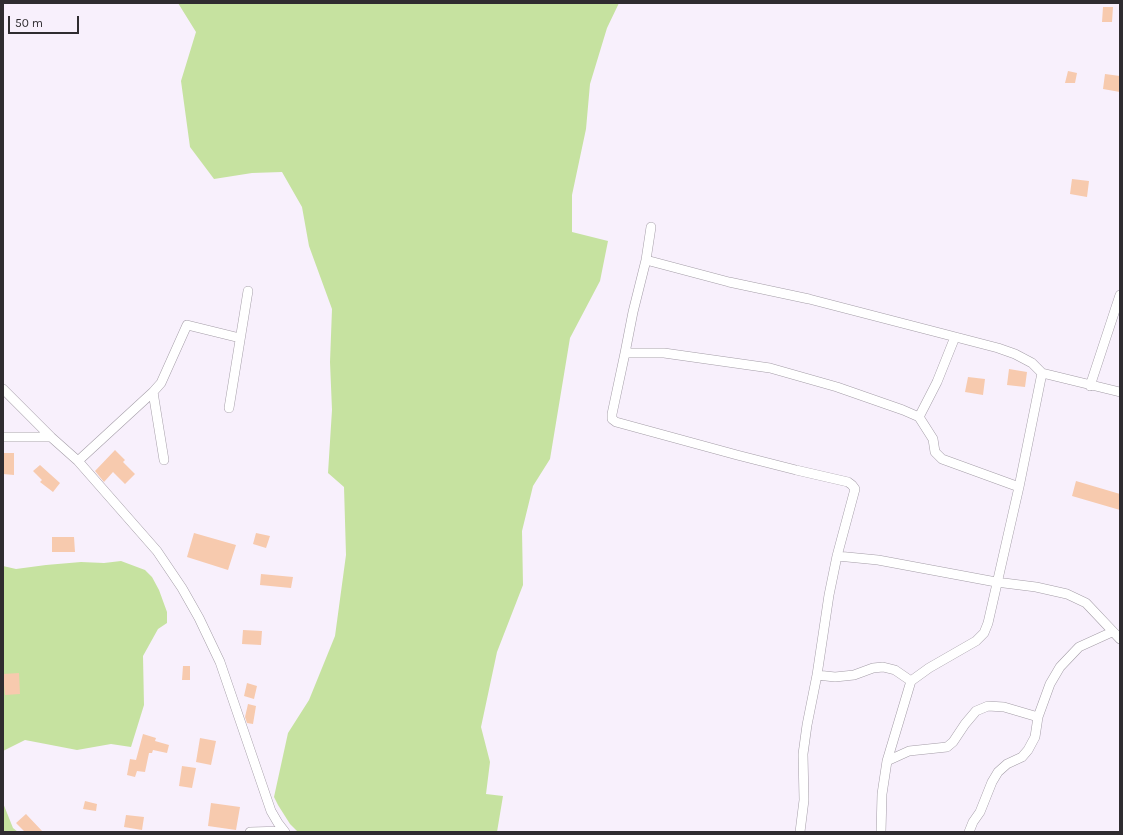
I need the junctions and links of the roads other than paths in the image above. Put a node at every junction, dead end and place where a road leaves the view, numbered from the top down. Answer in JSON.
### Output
{"nodes":[{"id":1,"x":651,"y":227,"type":"dead end"},
{"id":2,"x":646,"y":260,"type":"junction"},
{"id":3,"x":248,"y":291,"type":"dead end"},
{"id":4,"x":1120,"y":295,"type":"edge"},
{"id":5,"x":955,"y":337,"type":"junction"},
{"id":6,"x":240,"y":338,"type":"junction"},
{"id":7,"x":625,"y":353,"type":"junction"},
{"id":8,"x":1042,"y":373,"type":"junction"},
{"id":9,"x":1090,"y":386,"type":"junction"},
{"id":10,"x":3,"y":389,"type":"edge"},
{"id":11,"x":153,"y":392,"type":"junction"},
{"id":12,"x":1120,"y":392,"type":"edge"},
{"id":13,"x":229,"y":408,"type":"dead end"},
{"id":14,"x":919,"y":417,"type":"junction"},
{"id":15,"x":3,"y":437,"type":"edge"},
{"id":16,"x":51,"y":437,"type":"junction"},
{"id":17,"x":164,"y":460,"type":"dead end"},
{"id":18,"x":78,"y":461,"type":"junction"},
{"id":19,"x":1019,"y":487,"type":"junction"},
{"id":20,"x":837,"y":556,"type":"junction"},
{"id":21,"x":996,"y":582,"type":"junction"},
{"id":22,"x":1112,"y":632,"type":"junction"},
{"id":23,"x":1120,"y":639,"type":"edge"},
{"id":24,"x":817,"y":675,"type":"junction"},
{"id":25,"x":911,"y":682,"type":"junction"},
{"id":26,"x":1038,"y":717,"type":"junction"},
{"id":27,"x":888,"y":761,"type":"junction"},
{"id":28,"x":250,"y":832,"type":"edge"},
{"id":29,"x":285,"y":832,"type":"edge"},
{"id":30,"x":800,"y":832,"type":"edge"},
{"id":31,"x":881,"y":832,"type":"edge"},
{"id":32,"x":969,"y":832,"type":"edge"}],
"edges":[{"from":1,"to":2,"type":"street"},
{"from":2,"to":5,"type":"street"},
{"from":2,"to":7,"type":"street"},
{"from":3,"to":6,"type":"street"},
{"from":4,"to":9,"type":"street"},
{"from":5,"to":8,"type":"street"},
{"from":5,"to":14,"type":"street"},
{"from":6,"to":11,"type":"street"},
{"from":6,"to":13,"type":"street"},
{"from":7,"to":14,"type":"street"},
{"from":7,"to":20,"type":"street"},
{"from":8,"to":9,"type":"street"},
{"from":8,"to":19,"type":"street"},
{"from":9,"to":12,"type":"street"},
{"from":10,"to":16,"type":"street"},
{"from":11,"to":17,"type":"street"},
{"from":11,"to":18,"type":"street"},
{"from":14,"to":19,"type":"street"},
{"from":15,"to":16,"type":"street"},
{"from":16,"to":18,"type":"street"},
{"from":18,"to":29,"type":"street"},
{"from":19,"to":21,"type":"street"},
{"from":20,"to":21,"type":"street"},
{"from":20,"to":24,"type":"street"},
{"from":21,"to":22,"type":"street"},
{"from":21,"to":25,"type":"street"},
{"from":22,"to":23,"type":"street"},
{"from":22,"to":26,"type":"street"},
{"from":24,"to":25,"type":"street"},
{"from":24,"to":30,"type":"street"},
{"from":25,"to":27,"type":"street"},
{"from":26,"to":27,"type":"street"},
{"from":26,"to":32,"type":"street"},
{"from":27,"to":31,"type":"street"},
{"from":28,"to":29,"type":"street"}]}
